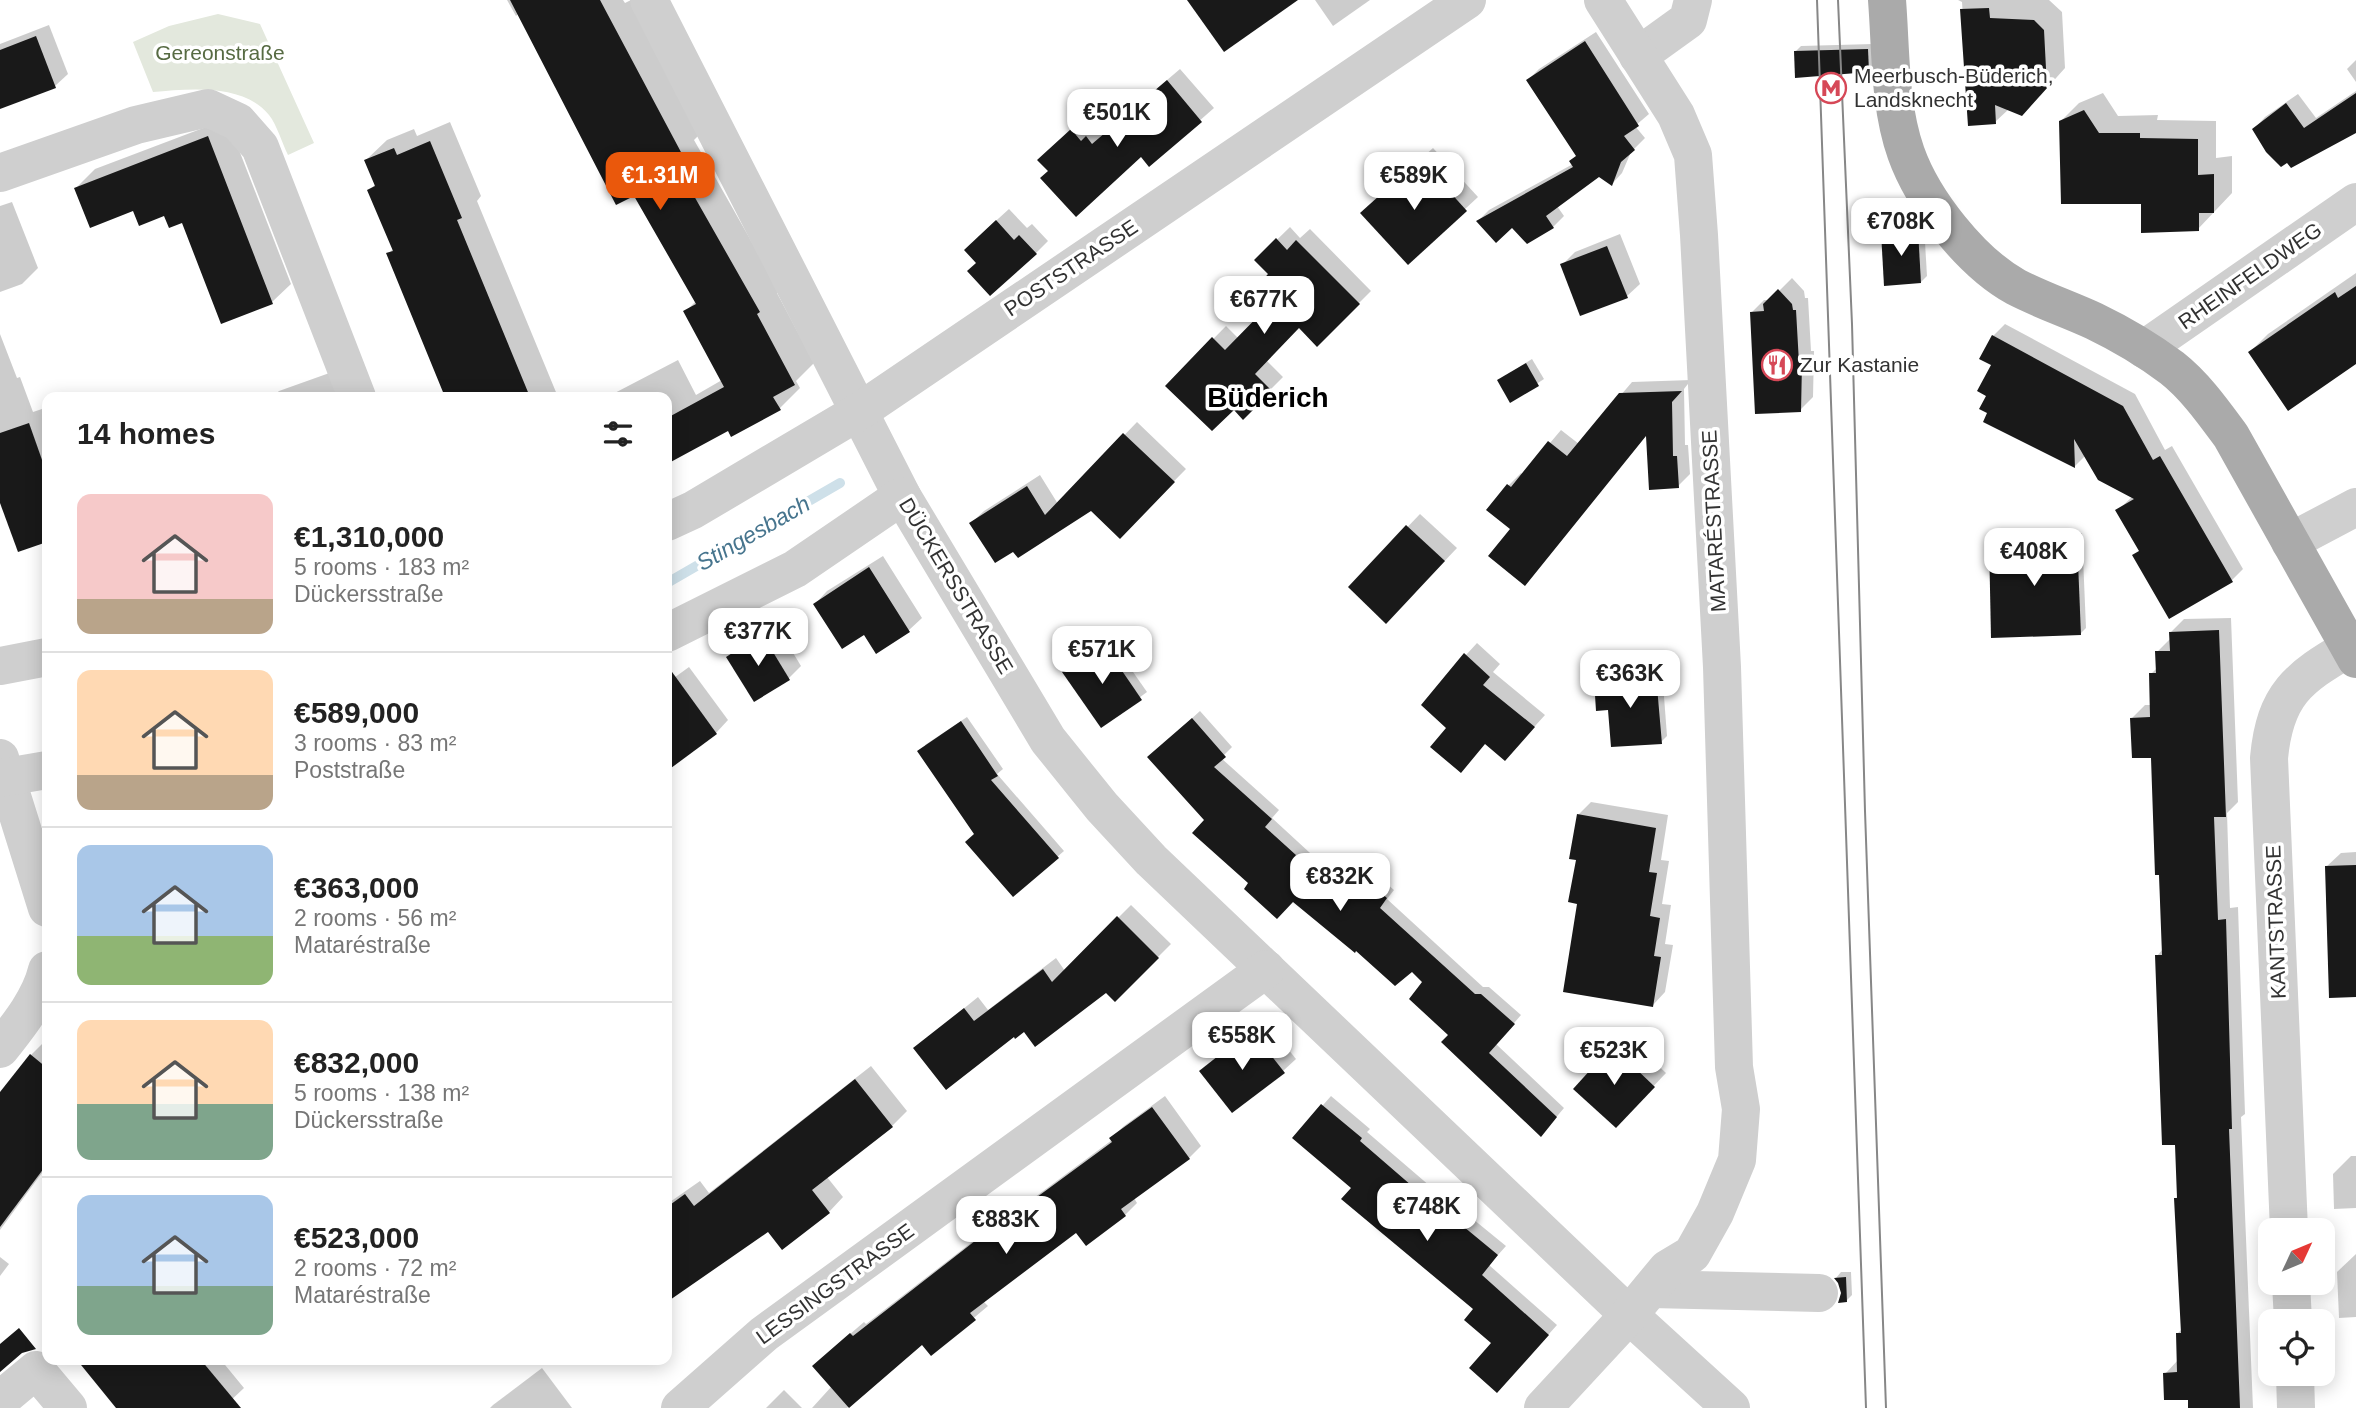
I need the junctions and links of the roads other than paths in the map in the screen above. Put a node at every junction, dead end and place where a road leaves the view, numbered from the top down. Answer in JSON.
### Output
{"nodes":[{"id":1,"x":649,"y":0,"type":"edge"},
{"id":2,"x":1467,"y":0,"type":"edge"},
{"id":3,"x":1603,"y":0,"type":"edge"},
{"id":4,"x":1693,"y":0,"type":"edge"},
{"id":5,"x":1887,"y":0,"type":"edge"},
{"id":6,"x":1639,"y":55,"type":"junction"},
{"id":7,"x":0,"y":173,"type":"edge"},
{"id":8,"x":2356,"y":202,"type":"edge"},
{"id":9,"x":2144,"y":349,"type":"junction"},
{"id":10,"x":355,"y":392,"type":"edge"},
{"id":11,"x":859,"y":411,"type":"junction"},
{"id":12,"x":902,"y":496,"type":"junction"},
{"id":13,"x":2356,"y":507,"type":"edge"},
{"id":14,"x":672,"y":520,"type":"edge"},
{"id":15,"x":2290,"y":542,"type":"junction"},
{"id":16,"x":672,"y":630,"type":"edge"},
{"id":17,"x":2353,"y":653,"type":"edge"},
{"id":18,"x":42,"y":658,"type":"edge"},
{"id":19,"x":0,"y":666,"type":"edge"},
{"id":20,"x":42,"y":770,"type":"edge"},
{"id":21,"x":2,"y":771,"type":"edge"},
{"id":22,"x":42,"y":893,"type":"edge"},
{"id":23,"x":1266,"y":969,"type":"junction"},
{"id":24,"x":42,"y":986,"type":"edge"},
{"id":25,"x":0,"y":1049,"type":"edge"},
{"id":26,"x":2288,"y":1218,"type":"edge"},
{"id":27,"x":1649,"y":1291,"type":"junction"},
{"id":28,"x":1819,"y":1293,"type":"dead end"},
{"id":29,"x":2296,"y":1386,"type":"edge"},
{"id":30,"x":0,"y":1401,"type":"edge"},
{"id":31,"x":68,"y":1408,"type":"edge"},
{"id":32,"x":680,"y":1408,"type":"edge"},
{"id":33,"x":1543,"y":1408,"type":"edge"},
{"id":34,"x":1731,"y":1408,"type":"edge"},
{"id":35,"x":2297,"y":1408,"type":"edge"}],
"edges":[{"from":1,"to":11,"type":"street","name":"DÜCKERSSTRASSE"},
{"from":2,"to":11,"type":"street","name":"POSTSTRASSE"},
{"from":3,"to":6,"type":"street","name":"MATARÉSTRASSE"},
{"from":4,"to":6,"type":"street"},
{"from":5,"to":9,"type":"main road"},
{"from":6,"to":27,"type":"street","name":"MATARÉSTRASSE"},
{"from":7,"to":10,"type":"street"},
{"from":8,"to":9,"type":"street","name":"RHEINFELDWEG"},
{"from":9,"to":15,"type":"main road"},
{"from":11,"to":12,"type":"street","name":"DÜCKERSSTRASSE"},
{"from":11,"to":14,"type":"street","name":"POSTSTRASSE"},
{"from":12,"to":16,"type":"street"},
{"from":12,"to":23,"type":"street","name":"DÜCKERSSTRASSE"},
{"from":13,"to":15,"type":"street"},
{"from":15,"to":17,"type":"main road"},
{"from":17,"to":26,"type":"street","name":"KANTSTRASSE"},
{"from":18,"to":19,"type":"street"},
{"from":20,"to":21,"type":"street"},
{"from":21,"to":22,"type":"street"},
{"from":23,"to":27,"type":"street","name":"DÜCKERSSTRASSE"},
{"from":23,"to":32,"type":"street","name":"LESSINGSTRASSE"},
{"from":24,"to":25,"type":"street"},
{"from":27,"to":28,"type":"street"},
{"from":27,"to":33,"type":"street","name":"MATARÉSTRASSE"},
{"from":27,"to":34,"type":"street"},
{"from":29,"to":35,"type":"street"},
{"from":30,"to":31,"type":"street"}]}
